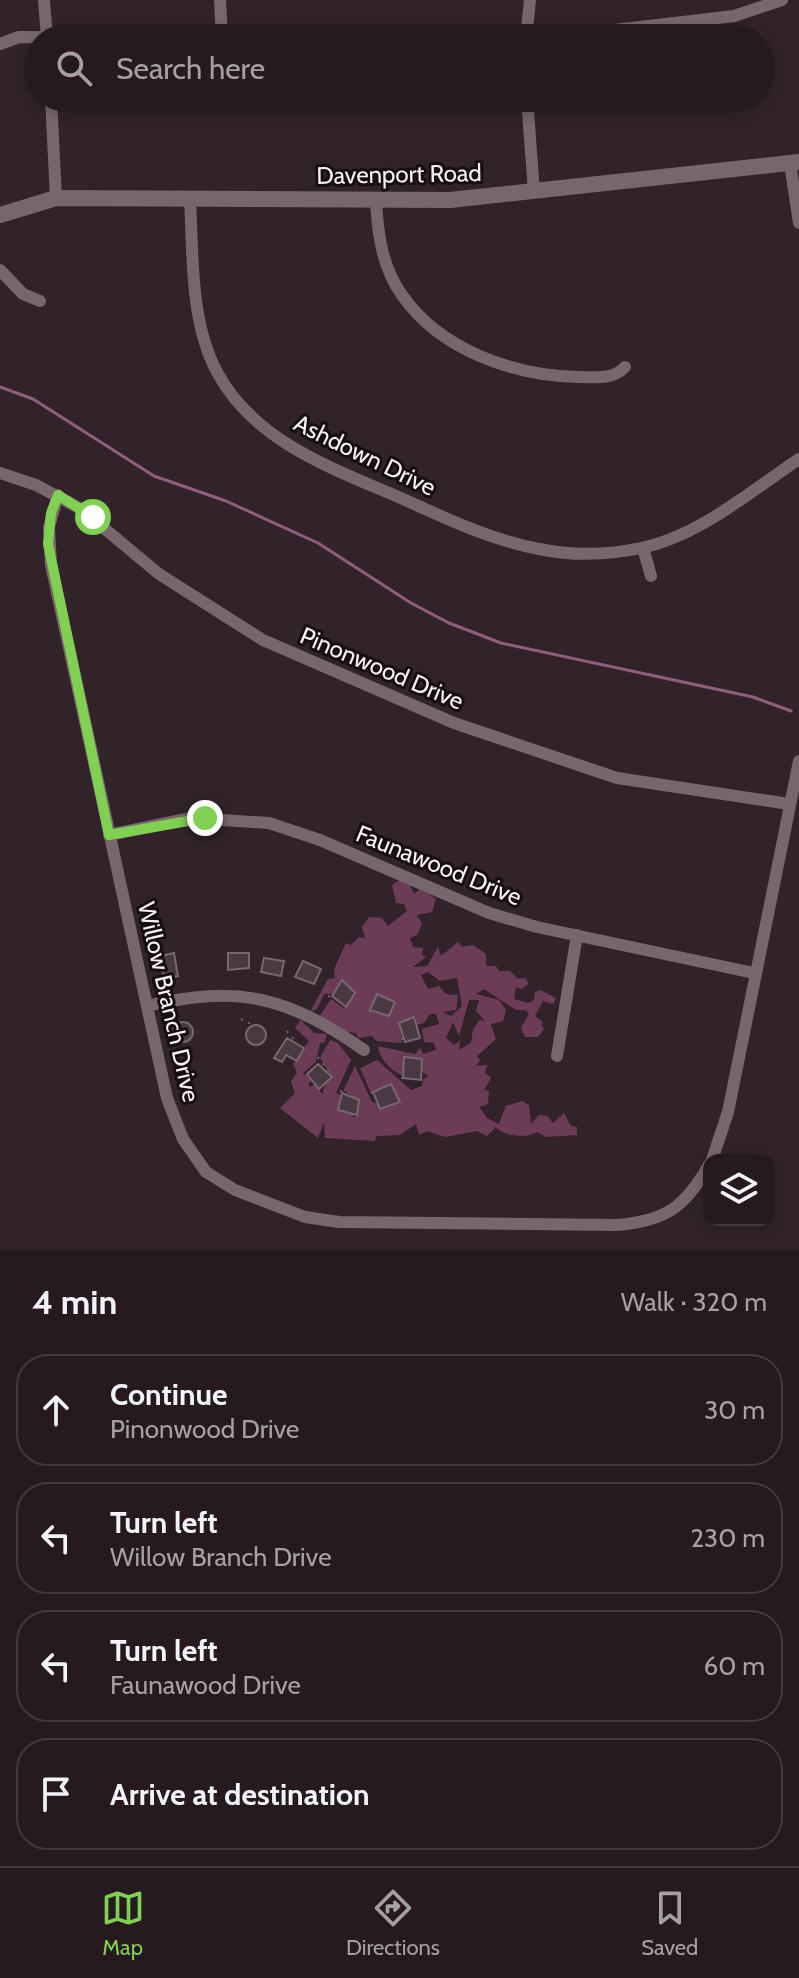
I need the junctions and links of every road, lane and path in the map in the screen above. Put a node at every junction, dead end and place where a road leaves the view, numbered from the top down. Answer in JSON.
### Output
{"nodes":[{"id":1,"x":44,"y":0,"type":"edge"},
{"id":2,"x":220,"y":0,"type":"edge"},
{"id":3,"x":530,"y":0,"type":"edge"},
{"id":4,"x":782,"y":0,"type":"edge"},
{"id":5,"x":46,"y":24,"type":"edge"},
{"id":6,"x":221,"y":24,"type":"edge"},
{"id":7,"x":527,"y":24,"type":"edge"},
{"id":8,"x":670,"y":24,"type":"edge"},
{"id":9,"x":24,"y":37,"type":"edge"},
{"id":10,"x":0,"y":44,"type":"edge"},
{"id":11,"x":52,"y":112,"type":"edge"},
{"id":12,"x":528,"y":112,"type":"edge"},
{"id":13,"x":795,"y":163,"type":"edge"},
{"id":14,"x":534,"y":192,"type":"junction"},
{"id":15,"x":56,"y":198,"type":"junction"},
{"id":16,"x":190,"y":199,"type":"junction"},
{"id":17,"x":376,"y":202,"type":"junction"},
{"id":18,"x":0,"y":215,"type":"edge"},
{"id":19,"x":799,"y":223,"type":"edge"},
{"id":20,"x":0,"y":270,"type":"edge"},
{"id":21,"x":40,"y":301,"type":"dead end"},
{"id":22,"x":625,"y":367,"type":"dead end"},
{"id":23,"x":799,"y":459,"type":"edge"},
{"id":24,"x":0,"y":473,"type":"edge"},
{"id":25,"x":58,"y":495,"type":"junction"},
{"id":26,"x":643,"y":548,"type":"junction"},
{"id":27,"x":651,"y":576,"type":"dead end"},
{"id":28,"x":799,"y":761,"type":"edge"},
{"id":29,"x":789,"y":804,"type":"junction"},
{"id":30,"x":109,"y":835,"type":"junction"},
{"id":31,"x":577,"y":935,"type":"junction"},
{"id":32,"x":754,"y":973,"type":"junction"},
{"id":33,"x":328,"y":996,"type":"dead end"},
{"id":34,"x":336,"y":998,"type":"dead end"},
{"id":35,"x":147,"y":1006,"type":"junction"},
{"id":36,"x":369,"y":1011,"type":"dead end"},
{"id":37,"x":376,"y":1014,"type":"dead end"},
{"id":38,"x":241,"y":1019,"type":"dead end"},
{"id":39,"x":255,"y":1026,"type":"dead end"},
{"id":40,"x":287,"y":1031,"type":"dead end"},
{"id":41,"x":402,"y":1038,"type":"dead end"},
{"id":42,"x":294,"y":1040,"type":"dead end"},
{"id":43,"x":405,"y":1045,"type":"dead end"},
{"id":44,"x":364,"y":1050,"type":"dead end"},
{"id":45,"x":557,"y":1056,"type":"dead end"},
{"id":46,"x":318,"y":1057,"type":"dead end"},
{"id":47,"x":329,"y":1072,"type":"dead end"},
{"id":48,"x":403,"y":1072,"type":"dead end"},
{"id":49,"x":402,"y":1079,"type":"dead end"},
{"id":50,"x":384,"y":1087,"type":"dead end"},
{"id":51,"x":340,"y":1091,"type":"dead end"},
{"id":52,"x":349,"y":1093,"type":"dead end"},
{"id":53,"x":371,"y":1093,"type":"dead end"},
{"id":54,"x":714,"y":1154,"type":"edge"},
{"id":55,"x":703,"y":1174,"type":"edge"}],
"edges":[{"from":1,"to":5,"type":"street"},
{"from":2,"to":6,"type":"street"},
{"from":3,"to":7,"type":"street"},
{"from":4,"to":8,"type":"street"},
{"from":9,"to":10,"type":"street"},
{"from":11,"to":15,"type":"street"},
{"from":12,"to":14,"type":"street"},
{"from":13,"to":14,"type":"street","name":"Davenport Road"},
{"from":13,"to":19,"type":"street"},
{"from":14,"to":17,"type":"street","name":"Davenport Road"},
{"from":15,"to":16,"type":"street","name":"Davenport Road"},
{"from":15,"to":18,"type":"street","name":"Davenport Road"},
{"from":16,"to":17,"type":"street","name":"Davenport Road"},
{"from":16,"to":26,"type":"street","name":"Ashdown Drive"},
{"from":17,"to":22,"type":"street"},
{"from":20,"to":21,"type":"street"},
{"from":23,"to":26,"type":"street","name":"Ashdown Drive"},
{"from":24,"to":25,"type":"street","name":"Pinonwood Drive"},
{"from":25,"to":29,"type":"street","name":"Pinonwood Drive"},
{"from":25,"to":30,"type":"street","name":"Willow Branch Drive"},
{"from":26,"to":27,"type":"street"},
{"from":28,"to":29,"type":"street"},
{"from":29,"to":32,"type":"street"},
{"from":30,"to":31,"type":"street","name":"Faunawood Drive"},
{"from":30,"to":35,"type":"street","name":"Willow Branch Drive"},
{"from":31,"to":32,"type":"street","name":"Faunawood Drive"},
{"from":31,"to":45,"type":"street"},
{"from":32,"to":54,"type":"street"},
{"from":33,"to":34,"type":"path"},
{"from":35,"to":44,"type":"street"},
{"from":35,"to":55,"type":"street","name":"Willow Branch Drive"},
{"from":36,"to":37,"type":"path"},
{"from":38,"to":39,"type":"path"},
{"from":40,"to":42,"type":"path"},
{"from":41,"to":43,"type":"path"},
{"from":46,"to":47,"type":"path"},
{"from":48,"to":49,"type":"path"},
{"from":50,"to":53,"type":"path"},
{"from":51,"to":52,"type":"path"}]}
